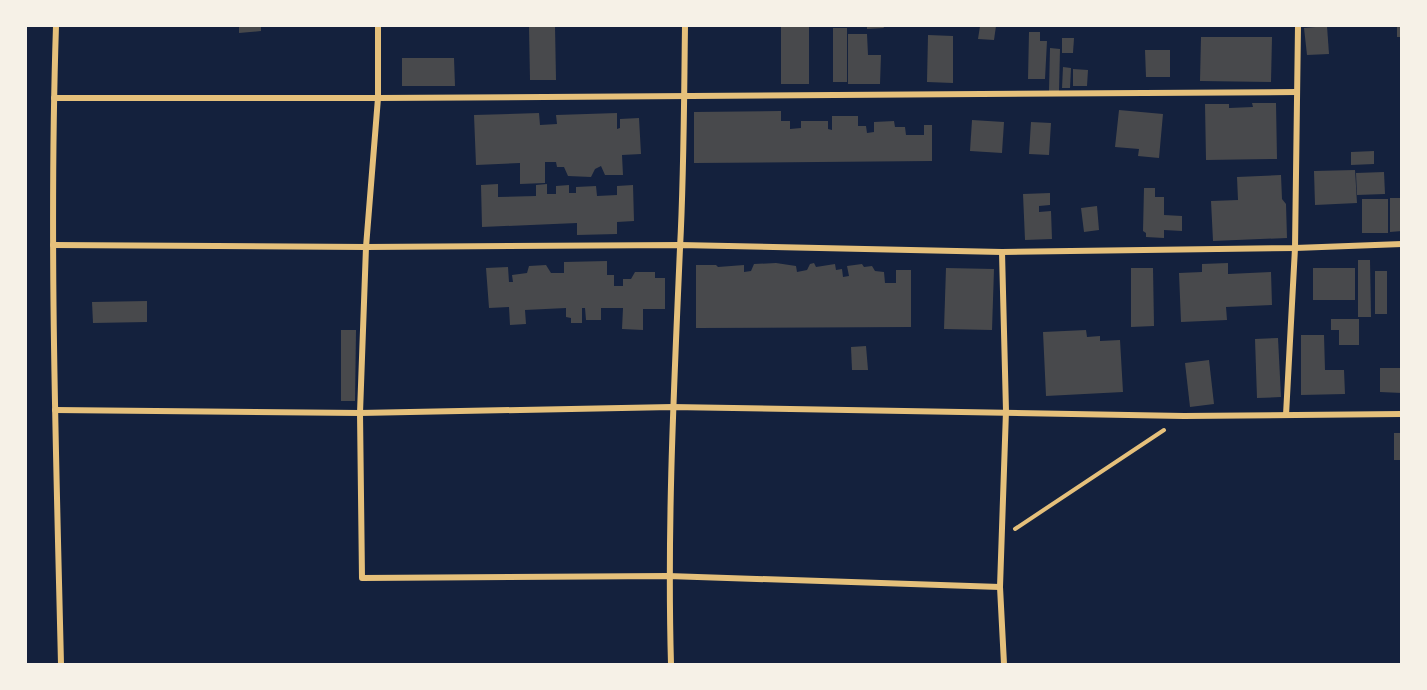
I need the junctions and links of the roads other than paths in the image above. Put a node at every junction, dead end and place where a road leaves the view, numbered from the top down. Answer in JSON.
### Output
{"nodes":[{"id":1,"x":56,"y":26,"type":"edge"},
{"id":2,"x":378,"y":26,"type":"edge"},
{"id":3,"x":685,"y":26,"type":"edge"},
{"id":4,"x":1298,"y":26,"type":"edge"},
{"id":5,"x":1297,"y":92,"type":"junction"},
{"id":6,"x":684,"y":95,"type":"junction"},
{"id":7,"x":54,"y":98,"type":"junction"},
{"id":8,"x":378,"y":98,"type":"junction"},
{"id":9,"x":1401,"y":244,"type":"edge"},
{"id":10,"x":53,"y":245,"type":"junction"},
{"id":11,"x":680,"y":245,"type":"junction"},
{"id":12,"x":366,"y":247,"type":"junction"},
{"id":13,"x":1295,"y":248,"type":"junction"},
{"id":14,"x":1002,"y":252,"type":"junction"},
{"id":15,"x":672,"y":406,"type":"junction"},
{"id":16,"x":55,"y":410,"type":"junction"},
{"id":17,"x":1006,"y":411,"type":"junction"},
{"id":18,"x":360,"y":413,"type":"junction"},
{"id":19,"x":1401,"y":414,"type":"edge"},
{"id":20,"x":1286,"y":416,"type":"junction"},
{"id":21,"x":668,"y":576,"type":"junction"},
{"id":22,"x":1000,"y":587,"type":"junction"},
{"id":23,"x":61,"y":664,"type":"edge"},
{"id":24,"x":671,"y":664,"type":"edge"},
{"id":25,"x":1004,"y":664,"type":"edge"}],
"edges":[{"from":1,"to":7,"type":"street"},
{"from":2,"to":8,"type":"street"},
{"from":3,"to":6,"type":"street"},
{"from":4,"to":5,"type":"street"},
{"from":5,"to":6,"type":"street"},
{"from":5,"to":13,"type":"street"},
{"from":6,"to":8,"type":"street"},
{"from":6,"to":11,"type":"street"},
{"from":7,"to":8,"type":"street"},
{"from":7,"to":10,"type":"street"},
{"from":8,"to":12,"type":"street"},
{"from":9,"to":13,"type":"street"},
{"from":10,"to":12,"type":"street"},
{"from":10,"to":16,"type":"street"},
{"from":11,"to":12,"type":"street"},
{"from":11,"to":14,"type":"street"},
{"from":11,"to":15,"type":"street"},
{"from":12,"to":18,"type":"street"},
{"from":13,"to":14,"type":"street"},
{"from":13,"to":20,"type":"street"},
{"from":14,"to":17,"type":"street"},
{"from":15,"to":17,"type":"street"},
{"from":15,"to":18,"type":"street"},
{"from":15,"to":21,"type":"street"},
{"from":16,"to":18,"type":"street"},
{"from":16,"to":23,"type":"street"},
{"from":17,"to":20,"type":"street"},
{"from":17,"to":22,"type":"street"},
{"from":18,"to":21,"type":"street"},
{"from":19,"to":20,"type":"street"},
{"from":21,"to":22,"type":"street"},
{"from":21,"to":24,"type":"street"},
{"from":22,"to":25,"type":"street"}]}
